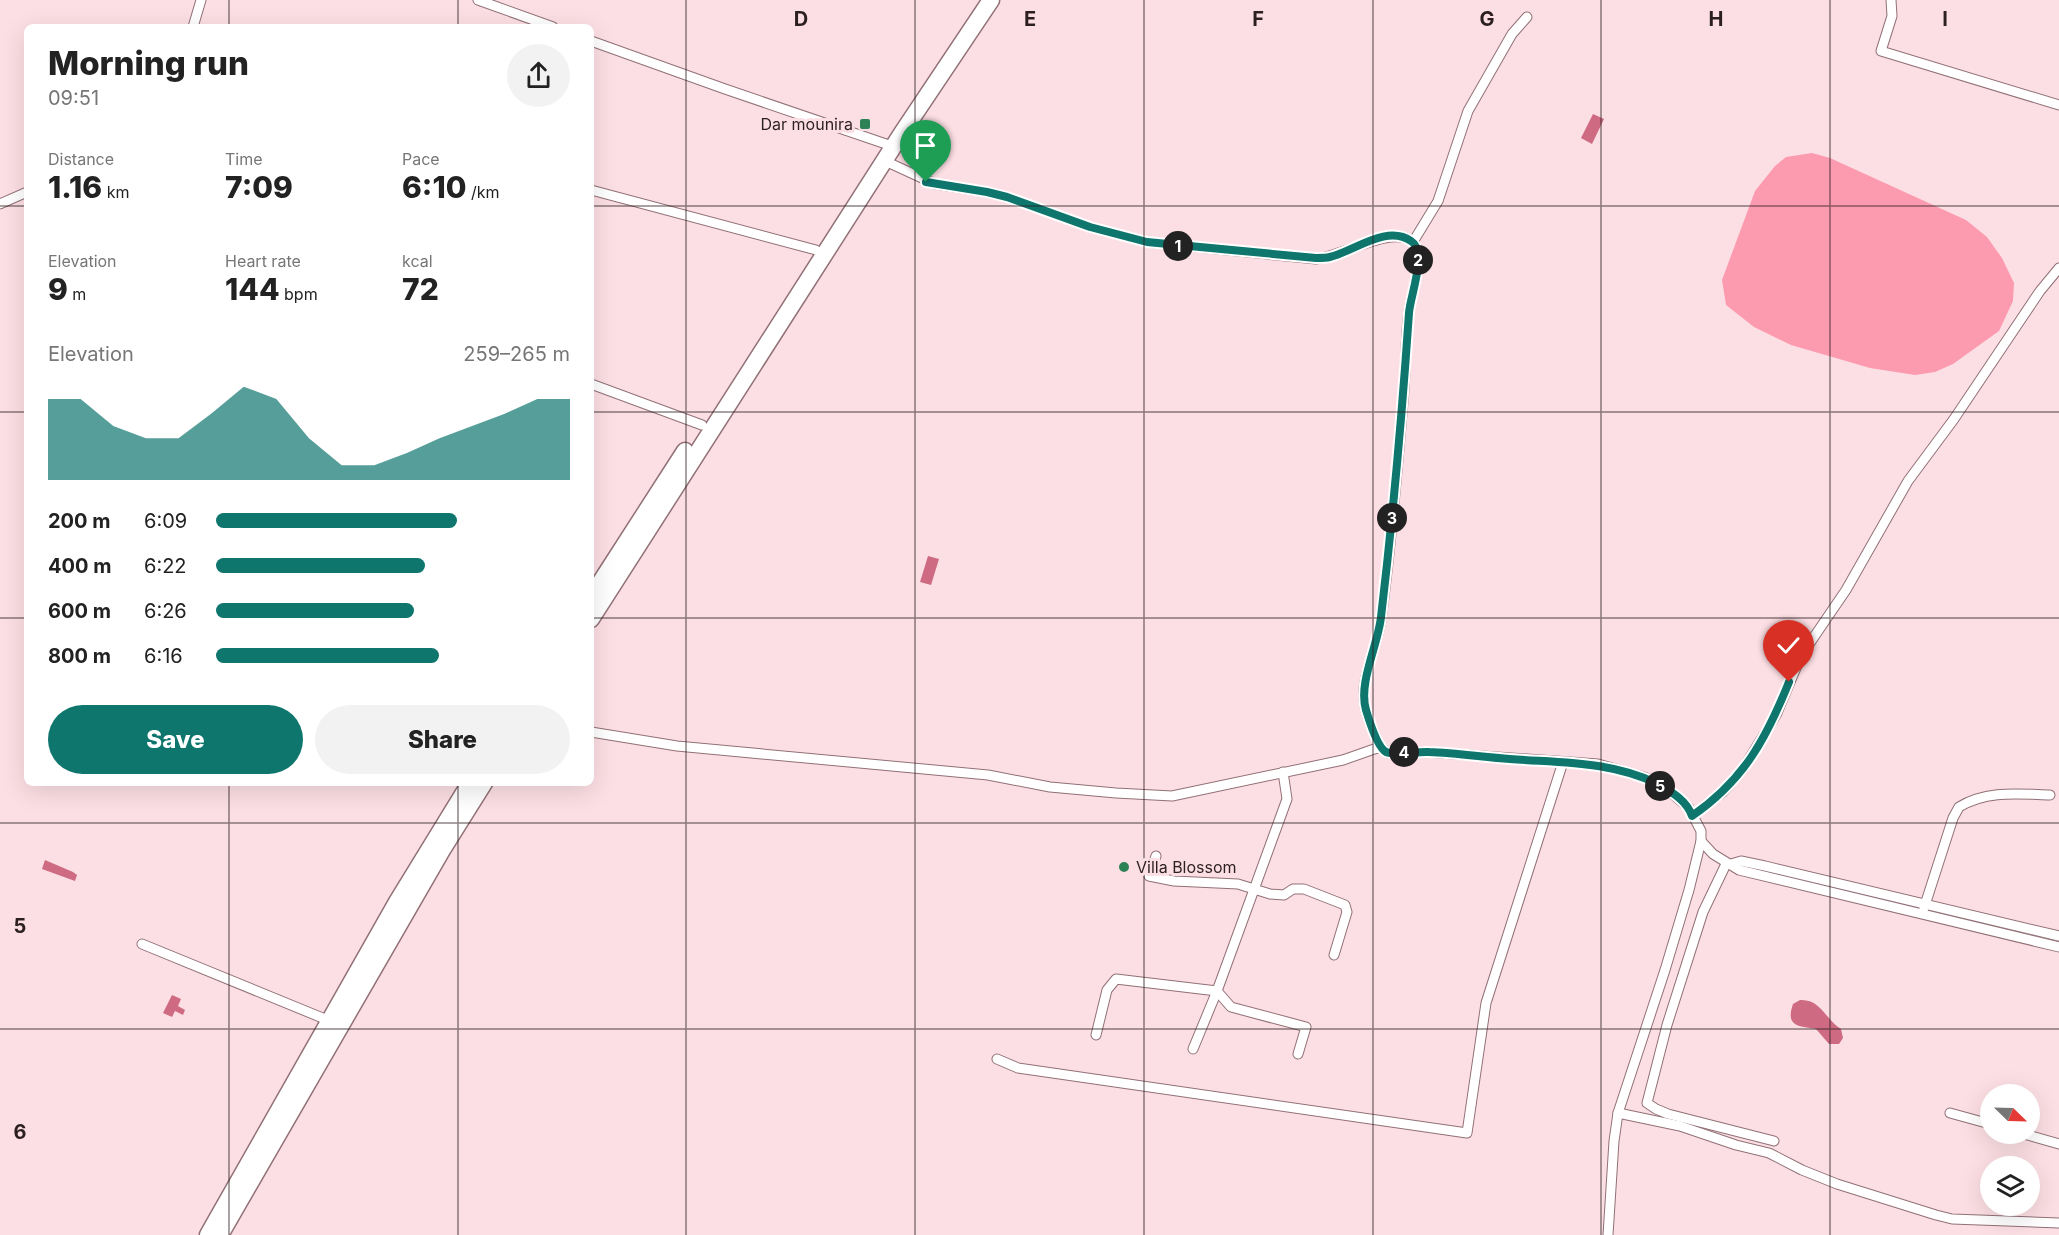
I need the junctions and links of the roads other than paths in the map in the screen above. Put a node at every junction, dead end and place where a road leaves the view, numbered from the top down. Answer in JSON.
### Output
{"nodes":[{"id":1,"x":201,"y":0,"type":"edge"},
{"id":2,"x":478,"y":0,"type":"edge"},
{"id":3,"x":979,"y":0,"type":"edge"},
{"id":4,"x":991,"y":0,"type":"edge"},
{"id":5,"x":1891,"y":0,"type":"edge"},
{"id":6,"x":1527,"y":17,"type":"dead end"},
{"id":7,"x":194,"y":24,"type":"edge"},
{"id":8,"x":545,"y":24,"type":"edge"},
{"id":9,"x":594,"y":42,"type":"edge"},
{"id":10,"x":2059,"y":105,"type":"edge"},
{"id":11,"x":886,"y":144,"type":"junction"},
{"id":12,"x":885,"y":161,"type":"junction"},
{"id":13,"x":594,"y":191,"type":"edge"},
{"id":14,"x":24,"y":193,"type":"edge"},
{"id":15,"x":0,"y":204,"type":"edge"},
{"id":16,"x":1413,"y":242,"type":"junction"},
{"id":17,"x":816,"y":250,"type":"junction"},
{"id":18,"x":2059,"y":268,"type":"edge"},
{"id":19,"x":594,"y":385,"type":"edge"},
{"id":20,"x":702,"y":425,"type":"junction"},
{"id":21,"x":594,"y":592,"type":"edge"},
{"id":22,"x":594,"y":614,"type":"edge"},
{"id":23,"x":594,"y":732,"type":"edge"},
{"id":24,"x":1380,"y":747,"type":"junction"},
{"id":25,"x":1563,"y":762,"type":"junction"},
{"id":26,"x":1283,"y":772,"type":"junction"},
{"id":27,"x":468,"y":786,"type":"edge"},
{"id":28,"x":482,"y":786,"type":"edge"},
{"id":29,"x":2050,"y":795,"type":"dead end"},
{"id":30,"x":1692,"y":816,"type":"junction"},
{"id":31,"x":1701,"y":841,"type":"junction"},
{"id":32,"x":1156,"y":856,"type":"dead end"},
{"id":33,"x":1729,"y":864,"type":"junction"},
{"id":34,"x":1255,"y":888,"type":"junction"},
{"id":35,"x":1924,"y":909,"type":"junction"},
{"id":36,"x":2059,"y":936,"type":"edge"},
{"id":37,"x":142,"y":944,"type":"dead end"},
{"id":38,"x":2059,"y":947,"type":"edge"},
{"id":39,"x":1335,"y":955,"type":"dead end"},
{"id":40,"x":1218,"y":992,"type":"junction"},
{"id":41,"x":330,"y":1021,"type":"junction"},
{"id":42,"x":1096,"y":1035,"type":"dead end"},
{"id":43,"x":1193,"y":1049,"type":"dead end"},
{"id":44,"x":1298,"y":1054,"type":"dead end"},
{"id":45,"x":997,"y":1059,"type":"dead end"},
{"id":46,"x":1618,"y":1113,"type":"junction"},
{"id":47,"x":1950,"y":1113,"type":"dead end"},
{"id":48,"x":1980,"y":1121,"type":"edge"},
{"id":49,"x":2040,"y":1139,"type":"edge"},
{"id":50,"x":1774,"y":1141,"type":"dead end"},
{"id":51,"x":2059,"y":1144,"type":"edge"},
{"id":52,"x":2059,"y":1223,"type":"edge"},
{"id":53,"x":207,"y":1235,"type":"edge"},
{"id":54,"x":220,"y":1235,"type":"edge"},
{"id":55,"x":1608,"y":1235,"type":"edge"}],
"edges":[{"from":1,"to":7,"type":"street"},
{"from":2,"to":8,"type":"street"},
{"from":3,"to":11,"type":"highway"},
{"from":4,"to":12,"type":"highway"},
{"from":5,"to":10,"type":"street"},
{"from":6,"to":16,"type":"street"},
{"from":9,"to":11,"type":"street"},
{"from":11,"to":17,"type":"highway"},
{"from":12,"to":16,"type":"street"},
{"from":12,"to":22,"type":"highway"},
{"from":13,"to":17,"type":"street"},
{"from":14,"to":15,"type":"street"},
{"from":16,"to":24,"type":"street"},
{"from":17,"to":20,"type":"highway"},
{"from":18,"to":30,"type":"street"},
{"from":19,"to":20,"type":"street"},
{"from":20,"to":21,"type":"highway"},
{"from":23,"to":26,"type":"street"},
{"from":24,"to":25,"type":"street"},
{"from":24,"to":26,"type":"street"},
{"from":25,"to":30,"type":"street"},
{"from":25,"to":45,"type":"street"},
{"from":26,"to":34,"type":"street"},
{"from":27,"to":41,"type":"highway"},
{"from":28,"to":54,"type":"highway"},
{"from":29,"to":35,"type":"street"},
{"from":30,"to":31,"type":"street"},
{"from":31,"to":33,"type":"street"},
{"from":31,"to":46,"type":"street"},
{"from":32,"to":34,"type":"street"},
{"from":33,"to":35,"type":"street"},
{"from":33,"to":50,"type":"street"},
{"from":34,"to":39,"type":"street"},
{"from":34,"to":40,"type":"street"},
{"from":35,"to":36,"type":"street"},
{"from":35,"to":38,"type":"street"},
{"from":37,"to":41,"type":"street"},
{"from":40,"to":42,"type":"street"},
{"from":40,"to":43,"type":"street"},
{"from":40,"to":44,"type":"street"},
{"from":41,"to":53,"type":"highway"},
{"from":46,"to":52,"type":"street"},
{"from":46,"to":55,"type":"street"},
{"from":47,"to":48,"type":"street"},
{"from":49,"to":51,"type":"street"}]}
